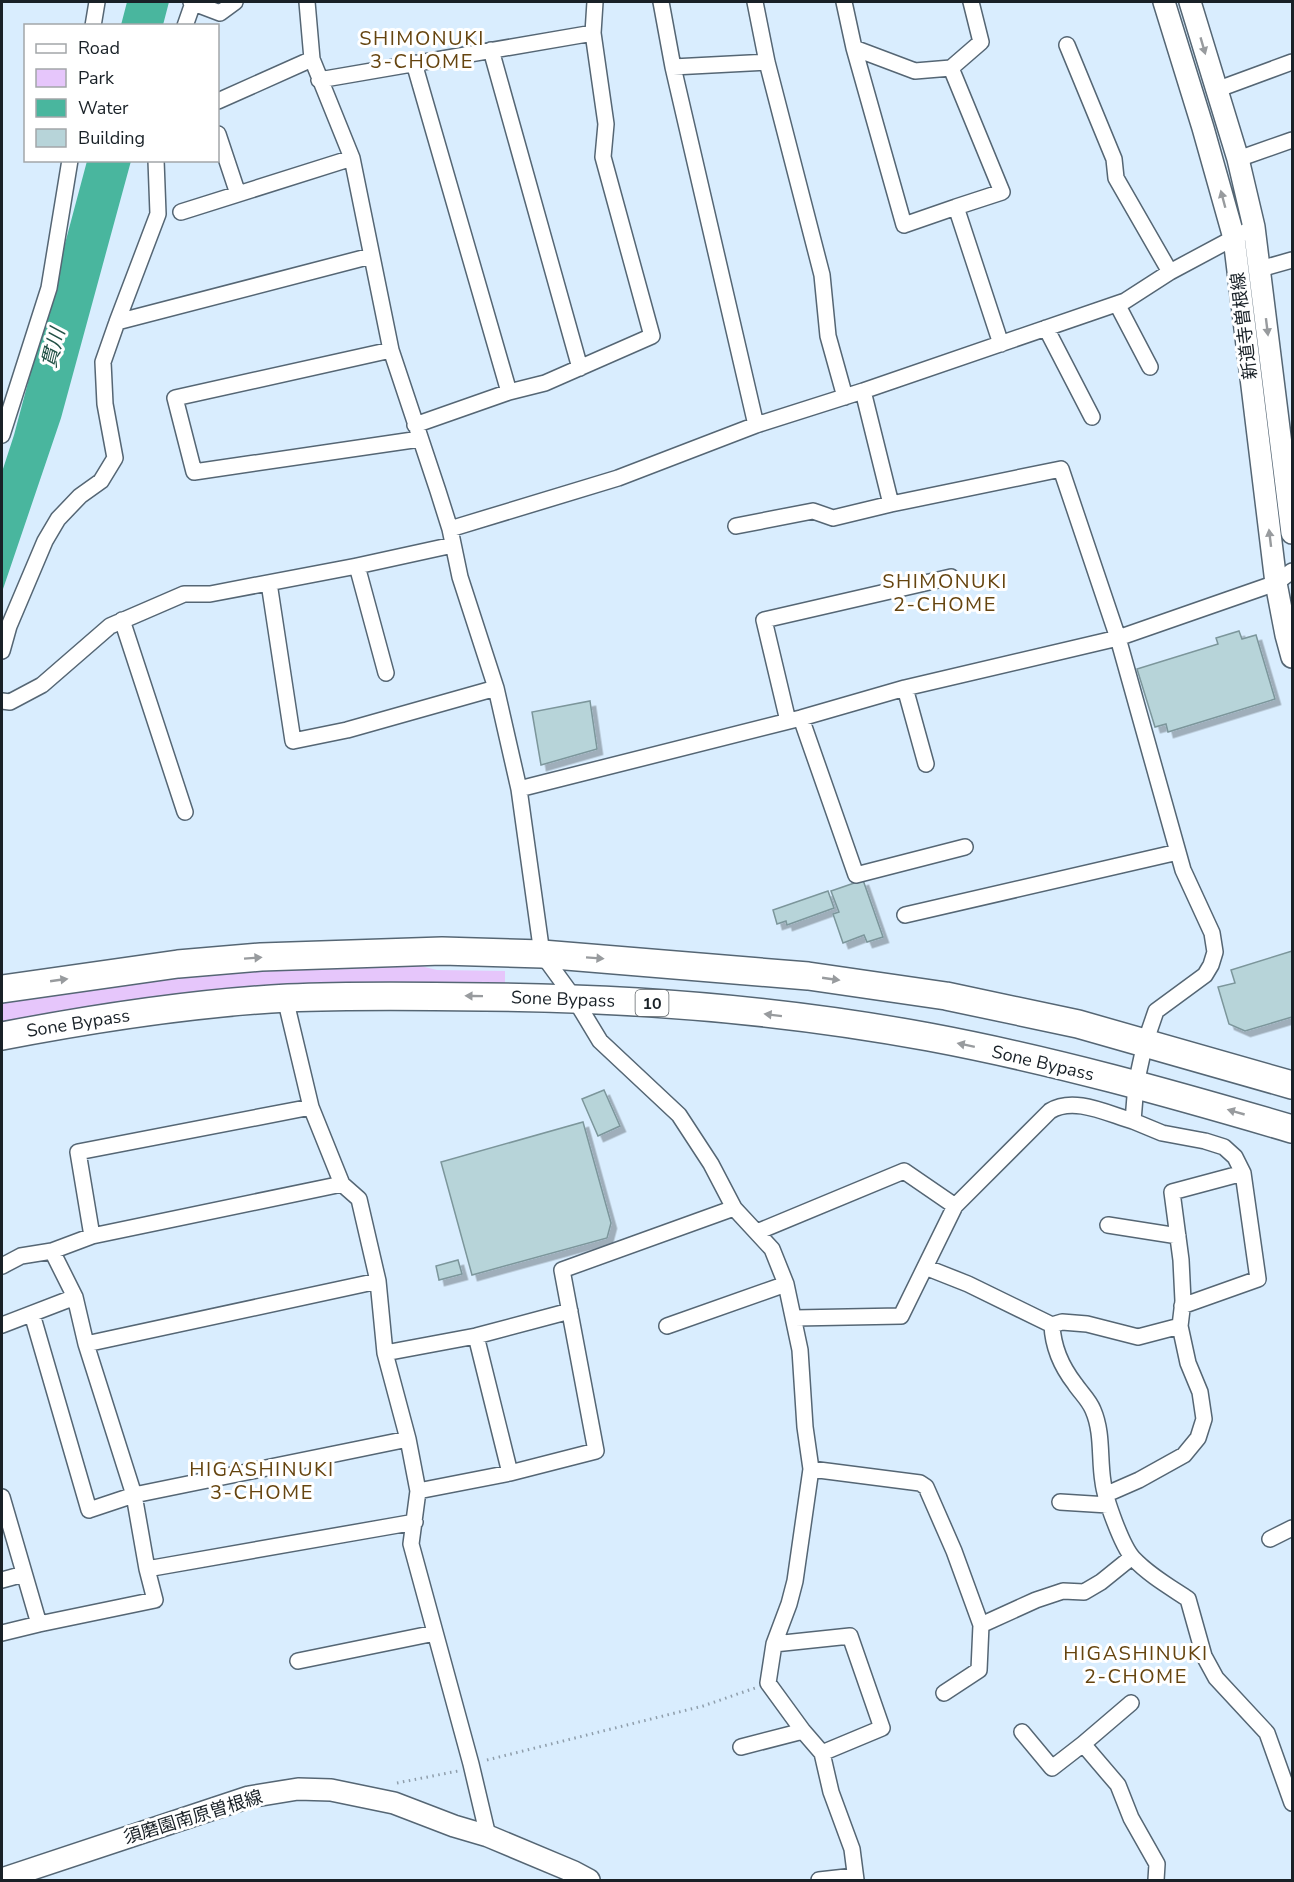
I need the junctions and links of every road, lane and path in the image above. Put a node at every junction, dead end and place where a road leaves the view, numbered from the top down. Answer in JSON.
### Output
{"nodes":[{"id":1,"x":97,"y":2,"type":"edge"},
{"id":2,"x":192,"y":2,"type":"edge"},
{"id":3,"x":235,"y":2,"type":"edge"},
{"id":4,"x":307,"y":2,"type":"edge"},
{"id":5,"x":595,"y":2,"type":"edge"},
{"id":6,"x":661,"y":2,"type":"edge"},
{"id":7,"x":755,"y":2,"type":"edge"},
{"id":8,"x":844,"y":2,"type":"edge"},
{"id":9,"x":972,"y":2,"type":"edge"},
{"id":10,"x":1164,"y":2,"type":"edge"},
{"id":11,"x":1190,"y":2,"type":"edge"},
{"id":12,"x":93,"y":24,"type":"edge"},
{"id":13,"x":186,"y":24,"type":"edge"},
{"id":14,"x":593,"y":33,"type":"junction"},
{"id":15,"x":1067,"y":45,"type":"dead end"},
{"id":16,"x":854,"y":48,"type":"junction"},
{"id":17,"x":491,"y":50,"type":"junction"},
{"id":18,"x":312,"y":59,"type":"junction"},
{"id":19,"x":767,"y":62,"type":"junction"},
{"id":20,"x":1293,"y":62,"type":"edge"},
{"id":21,"x":414,"y":63,"type":"junction"},
{"id":22,"x":673,"y":67,"type":"junction"},
{"id":23,"x":951,"y":68,"type":"junction"},
{"id":24,"x":319,"y":80,"type":"junction"},
{"id":25,"x":1216,"y":90,"type":"junction"},
{"id":26,"x":219,"y":101,"type":"edge"},
{"id":27,"x":219,"y":137,"type":"edge"},
{"id":28,"x":1293,"y":140,"type":"edge"},
{"id":29,"x":352,"y":158,"type":"junction"},
{"id":30,"x":1238,"y":159,"type":"junction"},
{"id":31,"x":70,"y":162,"type":"edge"},
{"id":32,"x":156,"y":162,"type":"edge"},
{"id":33,"x":238,"y":194,"type":"junction"},
{"id":34,"x":956,"y":207,"type":"junction"},
{"id":35,"x":181,"y":212,"type":"dead end"},
{"id":36,"x":1254,"y":227,"type":"junction"},
{"id":37,"x":1234,"y":238,"type":"junction"},
{"id":38,"x":371,"y":256,"type":"junction"},
{"id":39,"x":1293,"y":260,"type":"edge"},
{"id":40,"x":1260,"y":269,"type":"junction"},
{"id":41,"x":1170,"y":272,"type":"junction"},
{"id":42,"x":1117,"y":304,"type":"junction"},
{"id":43,"x":117,"y":322,"type":"junction"},
{"id":44,"x":1046,"y":328,"type":"junction"},
{"id":45,"x":1001,"y":344,"type":"junction"},
{"id":46,"x":391,"y":350,"type":"junction"},
{"id":47,"x":1150,"y":367,"type":"dead end"},
{"id":48,"x":580,"y":368,"type":"junction"},
{"id":49,"x":863,"y":391,"type":"junction"},
{"id":50,"x":509,"y":392,"type":"junction"},
{"id":51,"x":845,"y":397,"type":"junction"},
{"id":52,"x":1092,"y":417,"type":"dead end"},
{"id":53,"x":756,"y":426,"type":"junction"},
{"id":54,"x":418,"y":432,"type":"junction"},
{"id":55,"x":2,"y":435,"type":"edge"},
{"id":56,"x":891,"y":504,"type":"junction"},
{"id":57,"x":736,"y":526,"type":"dead end"},
{"id":58,"x":450,"y":529,"type":"junction"},
{"id":59,"x":1293,"y":533,"type":"edge"},
{"id":60,"x":453,"y":545,"type":"junction"},
{"id":61,"x":357,"y":566,"type":"junction"},
{"id":62,"x":951,"y":577,"type":"dead end"},
{"id":63,"x":1284,"y":577,"type":"edge"},
{"id":64,"x":269,"y":583,"type":"junction"},
{"id":65,"x":122,"y":620,"type":"junction"},
{"id":66,"x":1118,"y":638,"type":"junction"},
{"id":67,"x":2,"y":651,"type":"edge"},
{"id":68,"x":1293,"y":657,"type":"edge"},
{"id":69,"x":386,"y":673,"type":"dead end"},
{"id":70,"x":496,"y":688,"type":"junction"},
{"id":71,"x":905,"y":688,"type":"junction"},
{"id":72,"x":2,"y":701,"type":"edge"},
{"id":73,"x":795,"y":720,"type":"junction"},
{"id":74,"x":927,"y":764,"type":"dead end"},
{"id":75,"x":519,"y":789,"type":"junction"},
{"id":76,"x":185,"y":812,"type":"dead end"},
{"id":77,"x":965,"y":847,"type":"dead end"},
{"id":78,"x":1178,"y":852,"type":"junction"},
{"id":79,"x":905,"y":915,"type":"dead end"},
{"id":80,"x":542,"y":954,"type":"junction"},
{"id":81,"x":2,"y":989,"type":"edge"},
{"id":82,"x":285,"y":998,"type":"junction"},
{"id":83,"x":574,"y":998,"type":"junction"},
{"id":84,"x":2,"y":1036,"type":"edge"},
{"id":85,"x":1145,"y":1042,"type":"junction"},
{"id":86,"x":1136,"y":1084,"type":"junction"},
{"id":87,"x":1293,"y":1084,"type":"edge"},
{"id":88,"x":312,"y":1107,"type":"junction"},
{"id":89,"x":1133,"y":1121,"type":"junction"},
{"id":90,"x":1293,"y":1129,"type":"edge"},
{"id":91,"x":1243,"y":1173,"type":"junction"},
{"id":92,"x":342,"y":1184,"type":"junction"},
{"id":93,"x":956,"y":1206,"type":"junction"},
{"id":94,"x":734,"y":1208,"type":"junction"},
{"id":95,"x":1108,"y":1225,"type":"dead end"},
{"id":96,"x":758,"y":1232,"type":"junction"},
{"id":97,"x":92,"y":1236,"type":"junction"},
{"id":98,"x":1178,"y":1236,"type":"junction"},
{"id":99,"x":51,"y":1251,"type":"junction"},
{"id":100,"x":2,"y":1266,"type":"edge"},
{"id":101,"x":925,"y":1267,"type":"junction"},
{"id":102,"x":378,"y":1281,"type":"junction"},
{"id":103,"x":786,"y":1284,"type":"junction"},
{"id":104,"x":75,"y":1297,"type":"junction"},
{"id":105,"x":1182,"y":1306,"type":"junction"},
{"id":106,"x":570,"y":1311,"type":"junction"},
{"id":107,"x":32,"y":1314,"type":"junction"},
{"id":108,"x":795,"y":1318,"type":"junction"},
{"id":109,"x":2,"y":1325,"type":"edge"},
{"id":110,"x":1052,"y":1325,"type":"junction"},
{"id":111,"x":667,"y":1326,"type":"dead end"},
{"id":112,"x":1180,"y":1326,"type":"junction"},
{"id":113,"x":476,"y":1336,"type":"junction"},
{"id":114,"x":86,"y":1344,"type":"junction"},
{"id":115,"x":385,"y":1353,"type":"junction"},
{"id":116,"x":408,"y":1439,"type":"junction"},
{"id":117,"x":811,"y":1468,"type":"junction"},
{"id":118,"x":510,"y":1473,"type":"junction"},
{"id":119,"x":418,"y":1491,"type":"junction"},
{"id":120,"x":134,"y":1495,"type":"junction"},
{"id":121,"x":2,"y":1497,"type":"edge"},
{"id":122,"x":1108,"y":1499,"type":"junction"},
{"id":123,"x":1060,"y":1502,"type":"dead end"},
{"id":124,"x":415,"y":1522,"type":"junction"},
{"id":125,"x":1293,"y":1528,"type":"edge"},
{"id":126,"x":1270,"y":1539,"type":"dead end"},
{"id":127,"x":1132,"y":1557,"type":"junction"},
{"id":128,"x":147,"y":1569,"type":"junction"},
{"id":129,"x":24,"y":1574,"type":"junction"},
{"id":130,"x":2,"y":1580,"type":"edge"},
{"id":131,"x":39,"y":1624,"type":"junction"},
{"id":132,"x":981,"y":1625,"type":"junction"},
{"id":133,"x":2,"y":1633,"type":"edge"},
{"id":134,"x":435,"y":1633,"type":"junction"},
{"id":135,"x":774,"y":1644,"type":"junction"},
{"id":136,"x":298,"y":1662,"type":"dead end"},
{"id":137,"x":768,"y":1683,"type":"junction"},
{"id":138,"x":944,"y":1693,"type":"dead end"},
{"id":139,"x":1131,"y":1703,"type":"dead end"},
{"id":140,"x":803,"y":1731,"type":"junction"},
{"id":141,"x":1022,"y":1732,"type":"dead end"},
{"id":142,"x":1083,"y":1744,"type":"junction"},
{"id":143,"x":741,"y":1747,"type":"dead end"},
{"id":144,"x":822,"y":1753,"type":"junction"},
{"id":145,"x":471,"y":1766,"type":"junction"},
{"id":146,"x":396,"y":1784,"type":"dead end"},
{"id":147,"x":1293,"y":1803,"type":"edge"},
{"id":148,"x":488,"y":1836,"type":"junction"},
{"id":149,"x":856,"y":1878,"type":"edge"},
{"id":150,"x":2,"y":1879,"type":"edge"},
{"id":151,"x":589,"y":1881,"type":"edge"},
{"id":152,"x":819,"y":1881,"type":"edge"},
{"id":153,"x":1156,"y":1881,"type":"edge"}],
"edges":[{"from":1,"to":12,"type":"street"},
{"from":2,"to":3,"type":"street"},
{"from":2,"to":13,"type":"street"},
{"from":4,"to":18,"type":"street"},
{"from":5,"to":14,"type":"street"},
{"from":6,"to":22,"type":"street"},
{"from":7,"to":19,"type":"street"},
{"from":8,"to":16,"type":"street"},
{"from":9,"to":23,"type":"street"},
{"from":37,"to":10,"type":"main road","name":"新道寺曽根線","one_way":true},
{"from":11,"to":25,"type":"main road","one_way":true},
{"from":14,"to":17,"type":"street"},
{"from":14,"to":48,"type":"street"},
{"from":15,"to":41,"type":"street"},
{"from":16,"to":23,"type":"street"},
{"from":16,"to":34,"type":"street"},
{"from":17,"to":21,"type":"street"},
{"from":17,"to":48,"type":"street"},
{"from":18,"to":24,"type":"street"},
{"from":18,"to":26,"type":"street"},
{"from":19,"to":22,"type":"street"},
{"from":19,"to":51,"type":"street"},
{"from":20,"to":25,"type":"street"},
{"from":21,"to":24,"type":"street"},
{"from":21,"to":50,"type":"street"},
{"from":22,"to":53,"type":"street"},
{"from":23,"to":34,"type":"street"},
{"from":24,"to":29,"type":"street"},
{"from":25,"to":30,"type":"main road"},
{"from":27,"to":33,"type":"street"},
{"from":28,"to":30,"type":"street"},
{"from":29,"to":33,"type":"street"},
{"from":29,"to":38,"type":"street"},
{"from":30,"to":36,"type":"main road"},
{"from":31,"to":55,"type":"street"},
{"from":32,"to":43,"type":"street"},
{"from":33,"to":35,"type":"street"},
{"from":34,"to":45,"type":"street"},
{"from":36,"to":37,"type":"street"},
{"from":36,"to":40,"type":"main road","name":"新道寺曽根線"},
{"from":37,"to":41,"type":"street"},
{"from":63,"to":37,"type":"main road","name":"新道寺曽根線","one_way":true},
{"from":38,"to":43,"type":"street"},
{"from":38,"to":46,"type":"street"},
{"from":39,"to":40,"type":"street"},
{"from":40,"to":59,"type":"main road","name":"新道寺曽根線","one_way":true},
{"from":41,"to":42,"type":"street"},
{"from":42,"to":44,"type":"street"},
{"from":42,"to":47,"type":"street"},
{"from":43,"to":67,"type":"street"},
{"from":44,"to":45,"type":"street"},
{"from":44,"to":52,"type":"street"},
{"from":45,"to":49,"type":"street"},
{"from":46,"to":54,"type":"street"},
{"from":46,"to":54,"type":"street"},
{"from":48,"to":50,"type":"street"},
{"from":49,"to":51,"type":"street"},
{"from":49,"to":56,"type":"street"},
{"from":50,"to":54,"type":"street"},
{"from":51,"to":53,"type":"street"},
{"from":53,"to":58,"type":"street"},
{"from":54,"to":58,"type":"street"},
{"from":56,"to":57,"type":"street"},
{"from":56,"to":66,"type":"street"},
{"from":58,"to":60,"type":"street"},
{"from":60,"to":61,"type":"street"},
{"from":60,"to":70,"type":"street"},
{"from":61,"to":64,"type":"street"},
{"from":61,"to":69,"type":"street"},
{"from":62,"to":73,"type":"street"},
{"from":63,"to":66,"type":"street"},
{"from":63,"to":68,"type":"main road","name":"新道寺曽根線"},
{"from":64,"to":65,"type":"street"},
{"from":64,"to":70,"type":"street"},
{"from":65,"to":72,"type":"street"},
{"from":65,"to":76,"type":"street"},
{"from":66,"to":71,"type":"street"},
{"from":66,"to":78,"type":"street"},
{"from":70,"to":75,"type":"street"},
{"from":71,"to":73,"type":"street"},
{"from":71,"to":74,"type":"street"},
{"from":73,"to":75,"type":"street"},
{"from":73,"to":77,"type":"street"},
{"from":75,"to":80,"type":"street"},
{"from":78,"to":79,"type":"street"},
{"from":78,"to":85,"type":"street"},
{"from":81,"to":80,"type":"highway","number":"10","one_way":true},
{"from":80,"to":83,"type":"street"},
{"from":80,"to":85,"type":"highway","number":"10","one_way":true},
{"from":83,"to":82,"type":"highway","name":"Sone Bypass","number":"10","one_way":true},
{"from":82,"to":84,"type":"highway","name":"Sone Bypass","number":"10"},
{"from":82,"to":88,"type":"street"},
{"from":86,"to":83,"type":"highway","name":"Sone Bypass","number":"10","one_way":true},
{"from":83,"to":94,"type":"street"},
{"from":85,"to":86,"type":"street"},
{"from":85,"to":87,"type":"highway","number":"10"},
{"from":86,"to":89,"type":"street"},
{"from":90,"to":86,"type":"highway","name":"Sone Bypass","number":"10","one_way":true},
{"from":88,"to":92,"type":"street"},
{"from":88,"to":97,"type":"street"},
{"from":89,"to":91,"type":"street"},
{"from":89,"to":93,"type":"street"},
{"from":91,"to":98,"type":"street"},
{"from":91,"to":105,"type":"street"},
{"from":92,"to":97,"type":"street"},
{"from":92,"to":102,"type":"street"},
{"from":93,"to":96,"type":"street"},
{"from":93,"to":101,"type":"street"},
{"from":94,"to":96,"type":"street"},
{"from":94,"to":106,"type":"street"},
{"from":95,"to":98,"type":"street"},
{"from":96,"to":103,"type":"street"},
{"from":97,"to":99,"type":"street"},
{"from":98,"to":105,"type":"street"},
{"from":99,"to":100,"type":"street"},
{"from":99,"to":104,"type":"street"},
{"from":101,"to":108,"type":"street"},
{"from":101,"to":110,"type":"street"},
{"from":102,"to":114,"type":"street"},
{"from":102,"to":115,"type":"street"},
{"from":103,"to":108,"type":"street"},
{"from":103,"to":111,"type":"street"},
{"from":104,"to":107,"type":"street"},
{"from":104,"to":114,"type":"street"},
{"from":105,"to":112,"type":"street"},
{"from":106,"to":113,"type":"street"},
{"from":106,"to":118,"type":"street"},
{"from":107,"to":109,"type":"street"},
{"from":107,"to":120,"type":"street"},
{"from":108,"to":117,"type":"street"},
{"from":110,"to":112,"type":"street"},
{"from":110,"to":122,"type":"street"},
{"from":112,"to":122,"type":"street"},
{"from":113,"to":115,"type":"street"},
{"from":113,"to":118,"type":"street"},
{"from":114,"to":120,"type":"street"},
{"from":115,"to":116,"type":"street"},
{"from":116,"to":119,"type":"street"},
{"from":116,"to":120,"type":"street"},
{"from":117,"to":132,"type":"street"},
{"from":117,"to":135,"type":"street"},
{"from":118,"to":119,"type":"street"},
{"from":119,"to":124,"type":"street"},
{"from":120,"to":128,"type":"street"},
{"from":121,"to":129,"type":"street"},
{"from":122,"to":123,"type":"street"},
{"from":122,"to":127,"type":"street"},
{"from":124,"to":128,"type":"street"},
{"from":124,"to":134,"type":"street"},
{"from":125,"to":126,"type":"street"},
{"from":127,"to":132,"type":"street"},
{"from":127,"to":147,"type":"street"},
{"from":128,"to":131,"type":"street"},
{"from":129,"to":130,"type":"street"},
{"from":129,"to":131,"type":"street"},
{"from":131,"to":133,"type":"street"},
{"from":132,"to":138,"type":"street"},
{"from":134,"to":136,"type":"street"},
{"from":134,"to":145,"type":"street"},
{"from":135,"to":137,"type":"street"},
{"from":135,"to":144,"type":"street"},
{"from":137,"to":140,"type":"street"},
{"from":137,"to":145,"type":"path"},
{"from":139,"to":142,"type":"street"},
{"from":140,"to":143,"type":"street"},
{"from":140,"to":144,"type":"street"},
{"from":141,"to":142,"type":"street"},
{"from":142,"to":153,"type":"street"},
{"from":144,"to":149,"type":"street"},
{"from":145,"to":146,"type":"path"},
{"from":145,"to":148,"type":"street"},
{"from":148,"to":150,"type":"main road","name":"須磨園南原曽根線"},
{"from":148,"to":151,"type":"main road","name":"須磨園南原曽根線"},
{"from":149,"to":152,"type":"street"}]}
